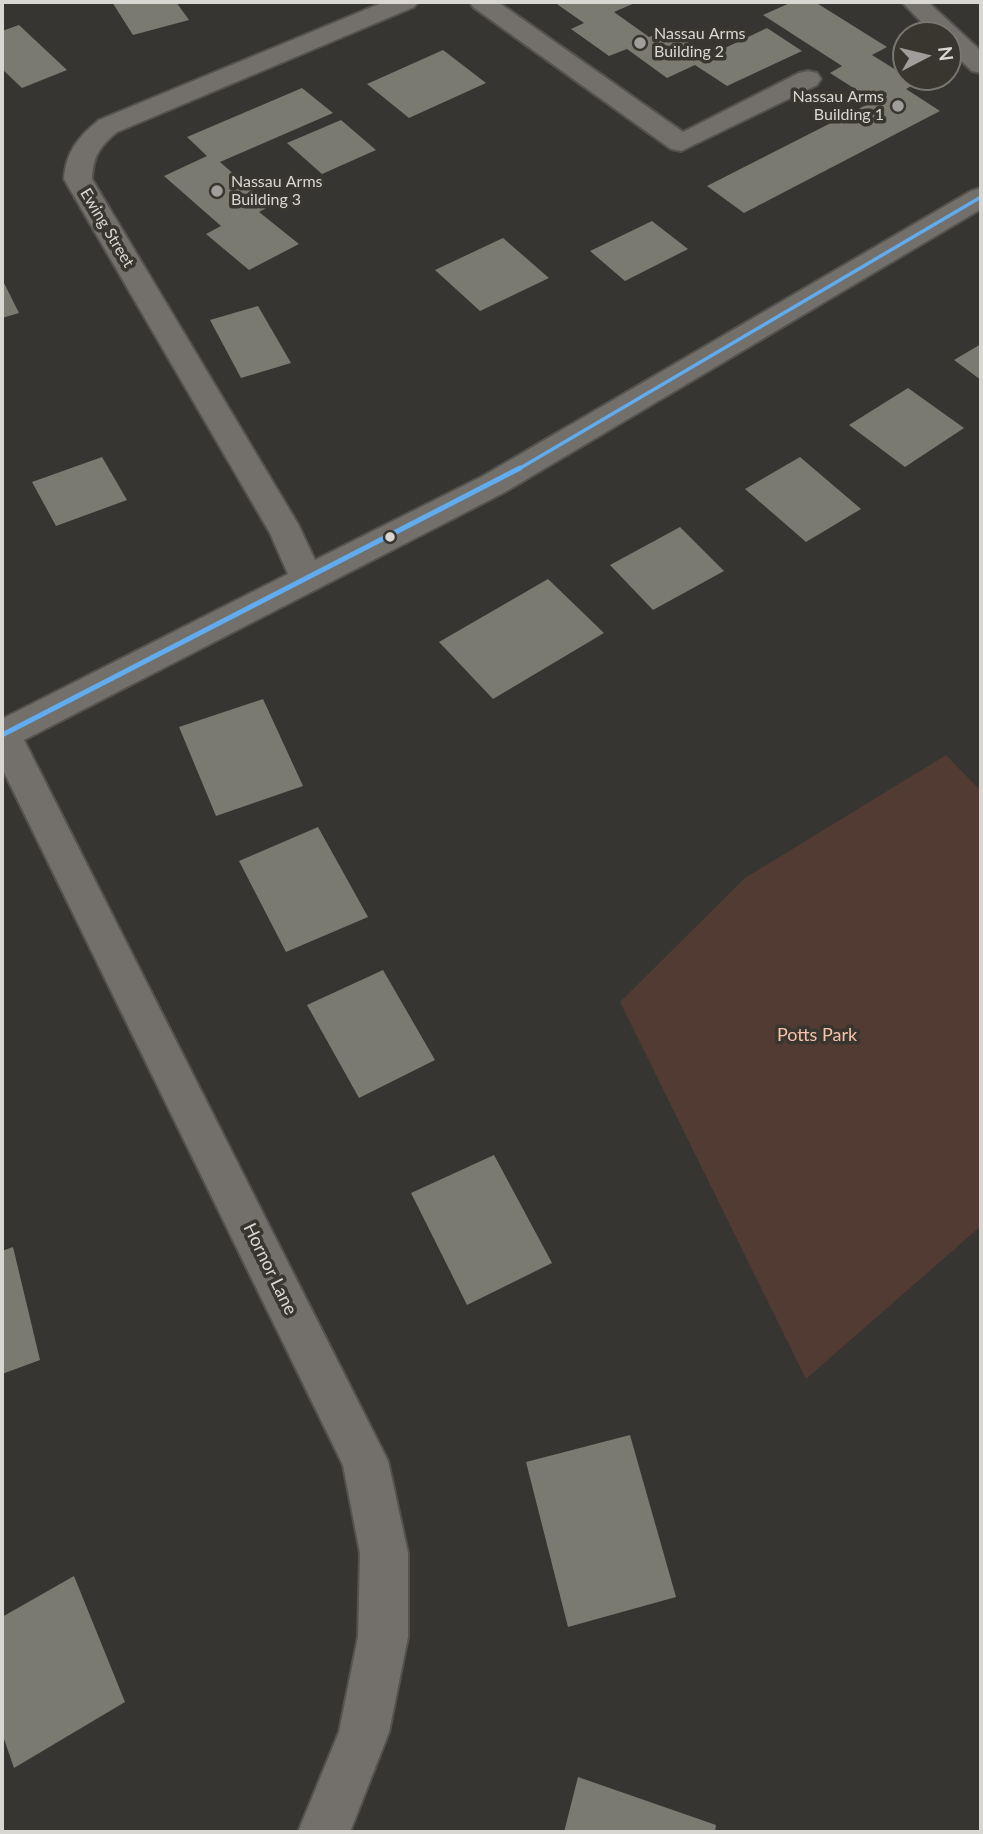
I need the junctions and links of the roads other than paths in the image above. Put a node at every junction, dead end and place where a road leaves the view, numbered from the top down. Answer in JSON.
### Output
{"nodes":[{"id":1,"x":405,"y":2,"type":"edge"},
{"id":2,"x":482,"y":2,"type":"edge"},
{"id":3,"x":914,"y":2,"type":"edge"},
{"id":4,"x":981,"y":65,"type":"edge"},
{"id":5,"x":808,"y":79,"type":"dead end"},
{"id":6,"x":981,"y":197,"type":"edge"},
{"id":7,"x":306,"y":578,"type":"junction"},
{"id":8,"x":3,"y":735,"type":"edge"},
{"id":9,"x":324,"y":1832,"type":"edge"}],
"edges":[{"from":1,"to":7,"type":"street","name":"Ewing Street"},
{"from":2,"to":5,"type":"street"},
{"from":3,"to":4,"type":"street"},
{"from":6,"to":7,"type":"street"},
{"from":7,"to":8,"type":"street"},
{"from":8,"to":9,"type":"street","name":"Hornor Lane"}]}
